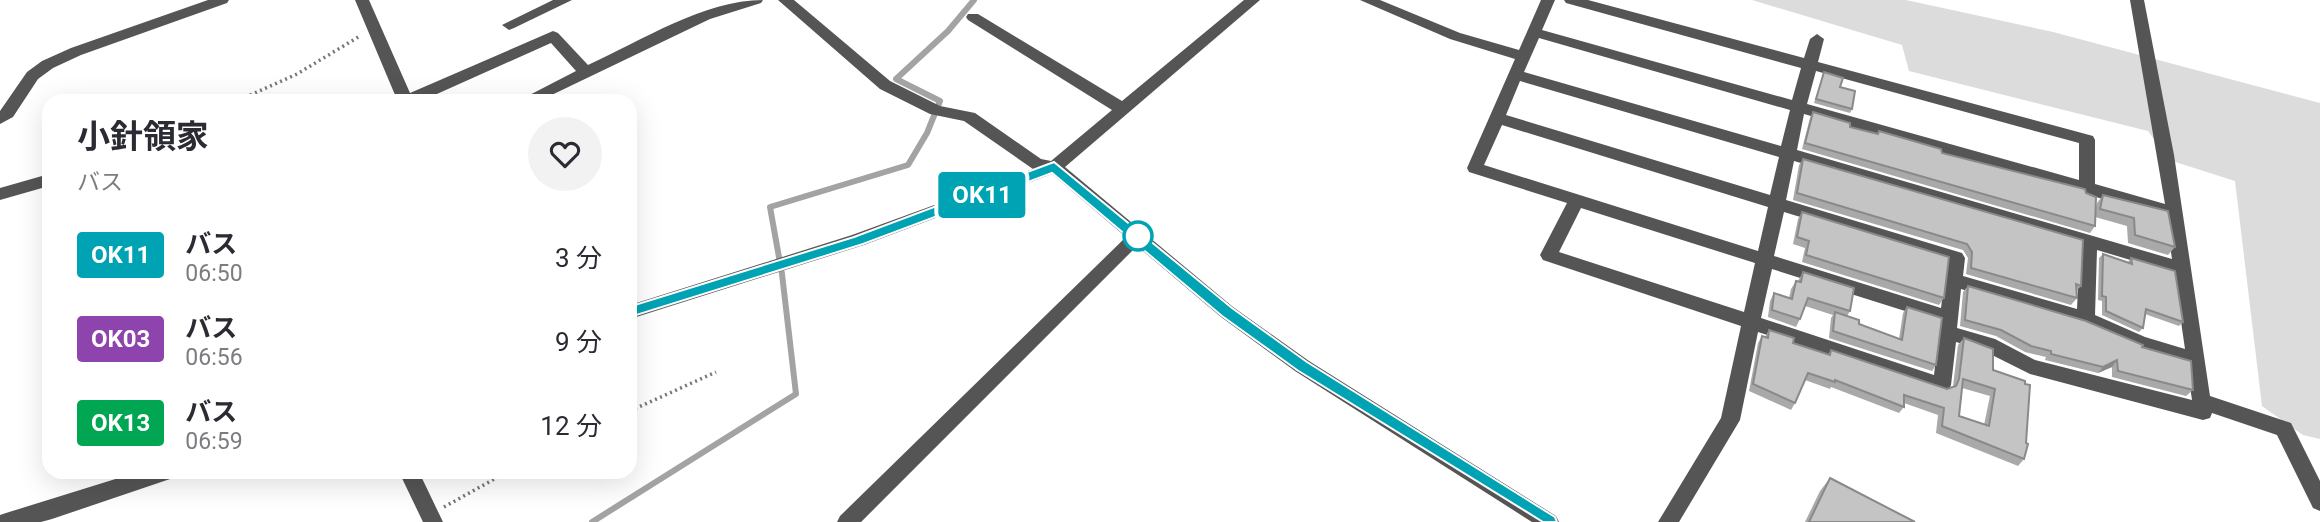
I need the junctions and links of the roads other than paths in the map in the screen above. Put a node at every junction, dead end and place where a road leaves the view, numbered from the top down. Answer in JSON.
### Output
{"nodes":[{"id":1,"x":222,"y":0,"type":"edge"},
{"id":2,"x":362,"y":0,"type":"edge"},
{"id":3,"x":565,"y":0,"type":"edge"},
{"id":4,"x":756,"y":0,"type":"edge"},
{"id":5,"x":785,"y":0,"type":"edge"},
{"id":6,"x":1253,"y":0,"type":"edge"},
{"id":7,"x":1367,"y":0,"type":"edge"},
{"id":8,"x":1548,"y":0,"type":"edge"},
{"id":9,"x":1571,"y":0,"type":"edge"},
{"id":10,"x":2137,"y":0,"type":"edge"},
{"id":11,"x":973,"y":17,"type":"dead end"},
{"id":12,"x":509,"y":25,"type":"dead end"},
{"id":13,"x":1533,"y":32,"type":"junction"},
{"id":14,"x":1817,"y":39,"type":"dead end"},
{"id":15,"x":1522,"y":56,"type":"junction"},
{"id":16,"x":1809,"y":65,"type":"junction"},
{"id":17,"x":586,"y":73,"type":"junction"},
{"id":18,"x":1514,"y":74,"type":"junction"},
{"id":19,"x":403,"y":94,"type":"edge"},
{"id":20,"x":422,"y":94,"type":"edge"},
{"id":21,"x":540,"y":94,"type":"edge"},
{"id":22,"x":1798,"y":107,"type":"junction"},
{"id":23,"x":1123,"y":109,"type":"junction"},
{"id":24,"x":1496,"y":118,"type":"junction"},
{"id":25,"x":0,"y":119,"type":"edge"},
{"id":26,"x":1789,"y":154,"type":"junction"},
{"id":27,"x":1054,"y":167,"type":"junction"},
{"id":28,"x":42,"y":182,"type":"edge"},
{"id":29,"x":2087,"y":188,"type":"junction"},
{"id":30,"x":0,"y":194,"type":"edge"},
{"id":31,"x":1576,"y":201,"type":"junction"},
{"id":32,"x":1778,"y":204,"type":"junction"},
{"id":33,"x":2172,"y":212,"type":"junction"},
{"id":34,"x":1138,"y":236,"type":"junction"},
{"id":35,"x":2089,"y":241,"type":"junction"},
{"id":36,"x":1765,"y":260,"type":"junction"},
{"id":37,"x":2181,"y":268,"type":"junction"},
{"id":38,"x":1953,"y":280,"type":"junction"},
{"id":39,"x":637,"y":310,"type":"edge"},
{"id":40,"x":2086,"y":319,"type":"junction"},
{"id":41,"x":1750,"y":321,"type":"junction"},
{"id":42,"x":1949,"y":325,"type":"junction"},
{"id":43,"x":2195,"y":360,"type":"junction"},
{"id":44,"x":2201,"y":401,"type":"junction"},
{"id":45,"x":145,"y":479,"type":"edge"},
{"id":46,"x":412,"y":479,"type":"edge"},
{"id":47,"x":2320,"y":502,"type":"edge"},
{"id":48,"x":431,"y":519,"type":"edge"},
{"id":49,"x":6,"y":522,"type":"edge"},
{"id":50,"x":846,"y":522,"type":"edge"},
{"id":51,"x":1549,"y":522,"type":"edge"},
{"id":52,"x":1668,"y":522,"type":"edge"}],
"edges":[{"from":1,"to":25,"type":"street"},
{"from":2,"to":19,"type":"street"},
{"from":3,"to":12,"type":"street"},
{"from":4,"to":17,"type":"street"},
{"from":5,"to":27,"type":"street"},
{"from":6,"to":23,"type":"street"},
{"from":7,"to":15,"type":"street"},
{"from":8,"to":13,"type":"street"},
{"from":9,"to":16,"type":"street"},
{"from":10,"to":33,"type":"street"},
{"from":11,"to":23,"type":"street"},
{"from":13,"to":15,"type":"street"},
{"from":13,"to":22,"type":"street"},
{"from":14,"to":16,"type":"street"},
{"from":15,"to":18,"type":"street"},
{"from":16,"to":22,"type":"street"},
{"from":16,"to":29,"type":"street"},
{"from":17,"to":20,"type":"street"},
{"from":17,"to":21,"type":"street"},
{"from":18,"to":24,"type":"street"},
{"from":18,"to":26,"type":"street"},
{"from":22,"to":26,"type":"street"},
{"from":22,"to":29,"type":"street"},
{"from":23,"to":27,"type":"street"},
{"from":24,"to":31,"type":"street"},
{"from":24,"to":32,"type":"street"},
{"from":26,"to":32,"type":"street"},
{"from":26,"to":35,"type":"street"},
{"from":27,"to":34,"type":"street"},
{"from":27,"to":39,"type":"street"},
{"from":28,"to":30,"type":"street"},
{"from":29,"to":33,"type":"street"},
{"from":31,"to":36,"type":"street"},
{"from":31,"to":41,"type":"street"},
{"from":32,"to":36,"type":"street"},
{"from":32,"to":38,"type":"street"},
{"from":33,"to":37,"type":"street"},
{"from":34,"to":50,"type":"street"},
{"from":34,"to":51,"type":"street"},
{"from":35,"to":37,"type":"street"},
{"from":35,"to":40,"type":"street"},
{"from":36,"to":41,"type":"street"},
{"from":36,"to":42,"type":"street"},
{"from":37,"to":43,"type":"street"},
{"from":38,"to":40,"type":"street"},
{"from":38,"to":42,"type":"street"},
{"from":40,"to":43,"type":"street"},
{"from":41,"to":42,"type":"street"},
{"from":41,"to":52,"type":"street"},
{"from":42,"to":44,"type":"street"},
{"from":43,"to":44,"type":"street"},
{"from":44,"to":47,"type":"street"},
{"from":45,"to":49,"type":"street"},
{"from":46,"to":48,"type":"street"}]}
